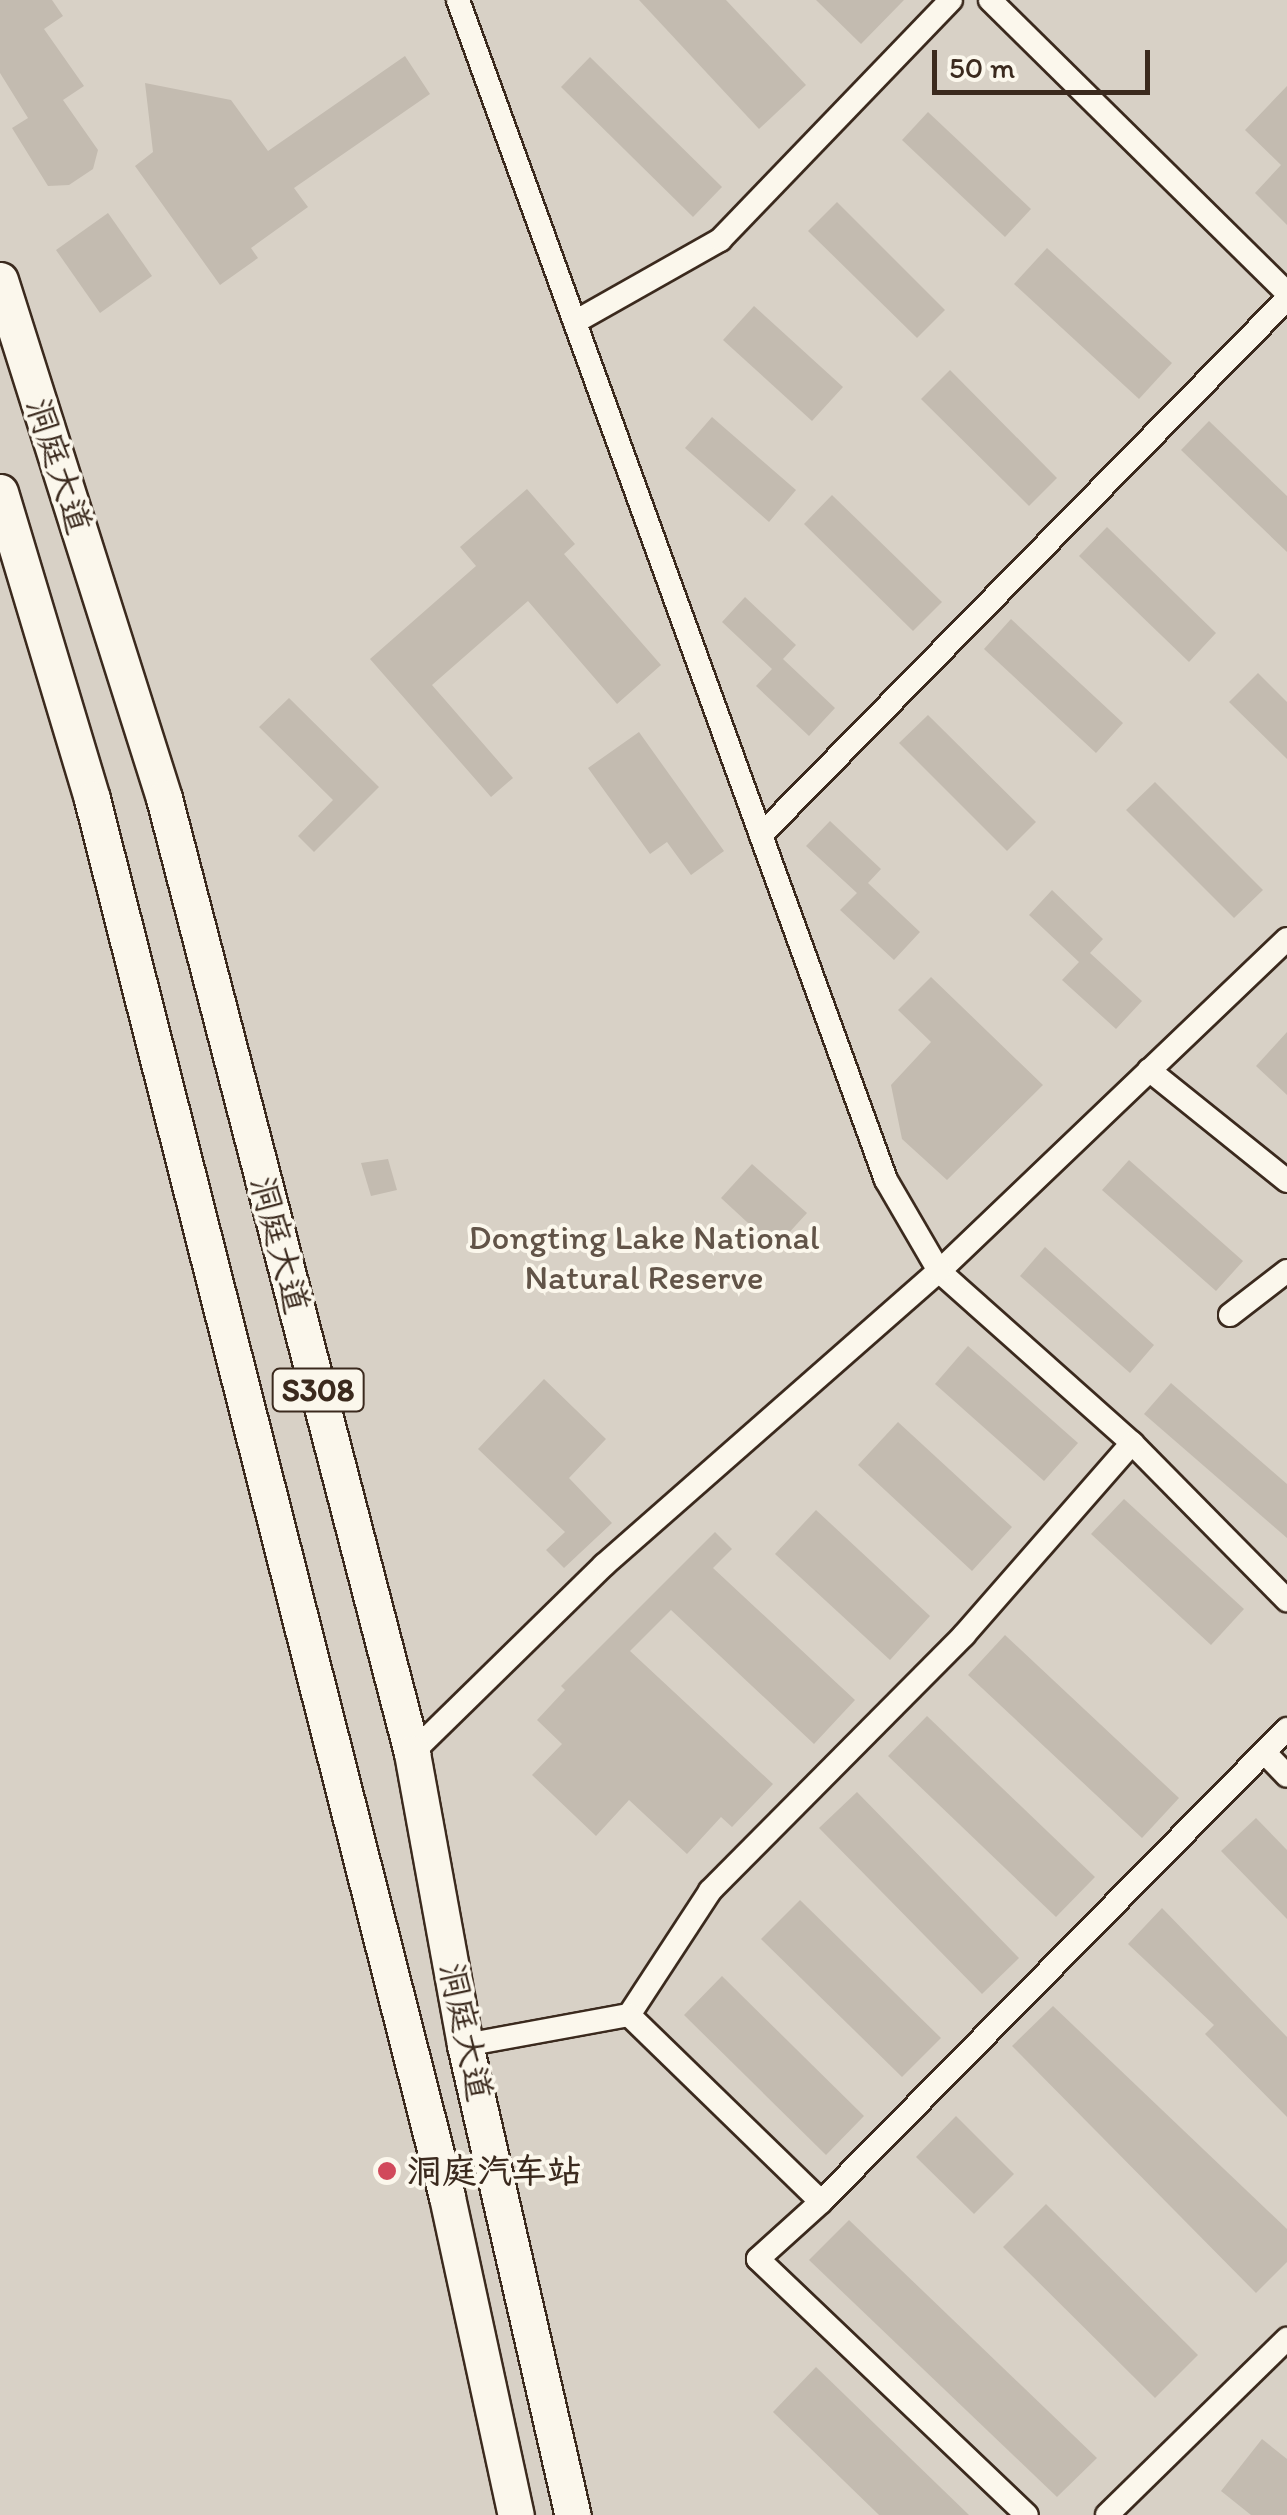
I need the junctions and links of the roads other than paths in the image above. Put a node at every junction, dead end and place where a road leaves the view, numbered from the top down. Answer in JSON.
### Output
{"nodes":[{"id":1,"x":458,"y":0,"type":"edge"},
{"id":2,"x":952,"y":0,"type":"edge"},
{"id":3,"x":990,"y":0,"type":"edge"},
{"id":4,"x":0,"y":280,"type":"edge"},
{"id":5,"x":1287,"y":296,"type":"edge"},
{"id":6,"x":575,"y":322,"type":"junction"},
{"id":7,"x":0,"y":492,"type":"edge"},
{"id":8,"x":761,"y":835,"type":"junction"},
{"id":9,"x":1287,"y":940,"type":"edge"},
{"id":10,"x":1149,"y":1070,"type":"junction"},
{"id":11,"x":1287,"y":1181,"type":"edge"},
{"id":12,"x":939,"y":1271,"type":"junction"},
{"id":13,"x":1287,"y":1271,"type":"edge"},
{"id":14,"x":1230,"y":1315,"type":"dead end"},
{"id":15,"x":1132,"y":1442,"type":"junction"},
{"id":16,"x":1287,"y":1600,"type":"edge"},
{"id":17,"x":1287,"y":1729,"type":"edge"},
{"id":18,"x":412,"y":1753,"type":"junction"},
{"id":19,"x":1266,"y":1754,"type":"junction"},
{"id":20,"x":1287,"y":1776,"type":"edge"},
{"id":21,"x":629,"y":2015,"type":"junction"},
{"id":22,"x":466,"y":2045,"type":"junction"},
{"id":23,"x":821,"y":2202,"type":"junction"},
{"id":24,"x":1287,"y":2339,"type":"edge"},
{"id":25,"x":516,"y":2515,"type":"edge"},
{"id":26,"x":572,"y":2515,"type":"edge"},
{"id":27,"x":1028,"y":2515,"type":"edge"},
{"id":28,"x":1107,"y":2515,"type":"edge"}],
"edges":[{"from":1,"to":6,"type":"street"},
{"from":2,"to":6,"type":"street"},
{"from":3,"to":5,"type":"street"},
{"from":4,"to":18,"type":"main road","name":"洞庭大道","number":"S308"},
{"from":5,"to":8,"type":"street"},
{"from":6,"to":8,"type":"street"},
{"from":7,"to":25,"type":"main road","name":"洞庭大道","number":"S308"},
{"from":8,"to":12,"type":"street"},
{"from":9,"to":10,"type":"street"},
{"from":10,"to":11,"type":"street"},
{"from":10,"to":12,"type":"street"},
{"from":12,"to":15,"type":"street"},
{"from":12,"to":18,"type":"street"},
{"from":13,"to":14,"type":"street"},
{"from":15,"to":16,"type":"street"},
{"from":15,"to":21,"type":"street"},
{"from":17,"to":19,"type":"street"},
{"from":18,"to":22,"type":"main road","name":"洞庭大道","number":"S308"},
{"from":19,"to":20,"type":"street"},
{"from":19,"to":23,"type":"street"},
{"from":21,"to":22,"type":"street"},
{"from":21,"to":23,"type":"street"},
{"from":22,"to":26,"type":"main road","name":"洞庭大道","number":"S308"},
{"from":23,"to":27,"type":"street"},
{"from":24,"to":28,"type":"street"}]}
